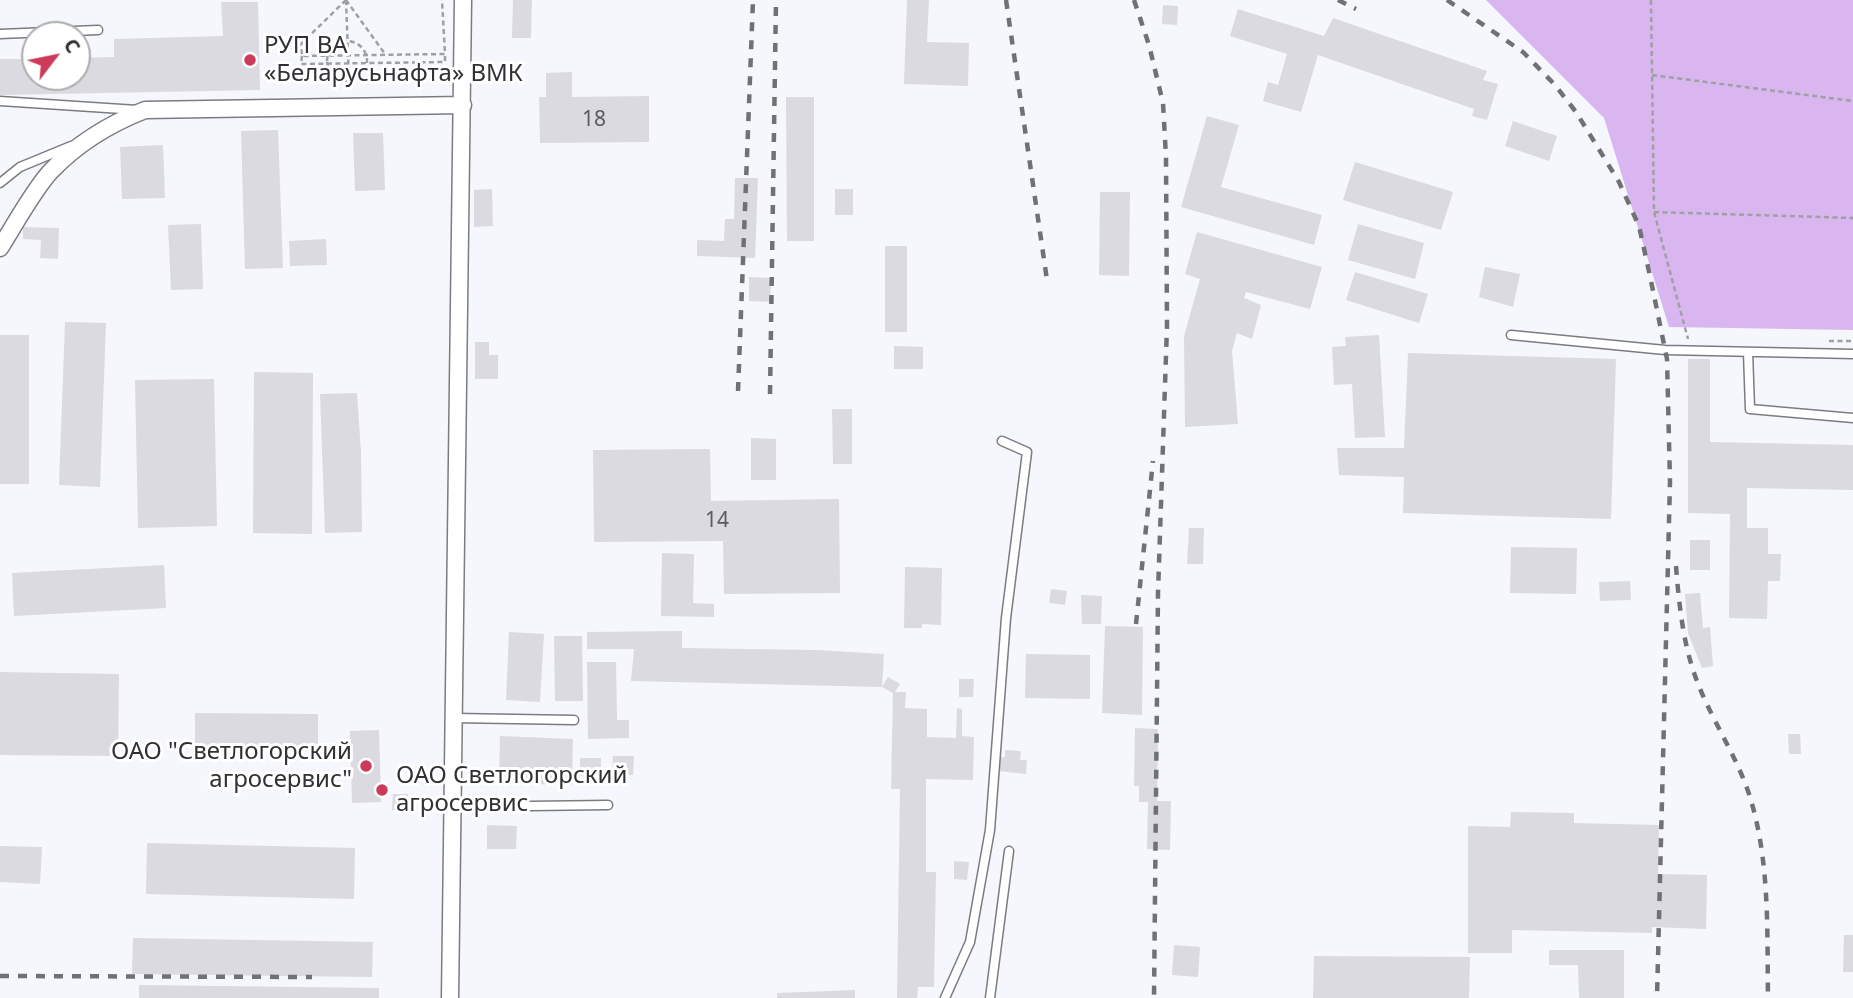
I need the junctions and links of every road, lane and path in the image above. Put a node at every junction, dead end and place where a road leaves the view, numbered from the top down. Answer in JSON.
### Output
{"nodes":[{"id":1,"x":346,"y":0,"type":"edge"},
{"id":2,"x":442,"y":0,"type":"edge"},
{"id":3,"x":463,"y":0,"type":"edge"},
{"id":4,"x":1651,"y":0,"type":"edge"},
{"id":5,"x":98,"y":30,"type":"dead end"},
{"id":6,"x":0,"y":34,"type":"edge"},
{"id":7,"x":348,"y":40,"type":"junction"},
{"id":8,"x":397,"y":54,"type":"junction"},
{"id":9,"x":445,"y":54,"type":"junction"},
{"id":10,"x":328,"y":55,"type":"junction"},
{"id":11,"x":348,"y":55,"type":"junction"},
{"id":12,"x":366,"y":55,"type":"junction"},
{"id":13,"x":386,"y":55,"type":"junction"},
{"id":14,"x":302,"y":56,"type":"junction"},
{"id":15,"x":397,"y":62,"type":"junction"},
{"id":16,"x":327,"y":63,"type":"junction"},
{"id":17,"x":349,"y":63,"type":"junction"},
{"id":18,"x":367,"y":63,"type":"junction"},
{"id":19,"x":1652,"y":75,"type":"junction"},
{"id":20,"x":349,"y":81,"type":"junction"},
{"id":21,"x":0,"y":101,"type":"edge"},
{"id":22,"x":1853,"y":101,"type":"edge"},
{"id":23,"x":463,"y":105,"type":"junction"},
{"id":24,"x":145,"y":110,"type":"junction"},
{"id":25,"x":90,"y":138,"type":"junction"},
{"id":26,"x":0,"y":183,"type":"edge"},
{"id":27,"x":1654,"y":212,"type":"junction"},
{"id":28,"x":1853,"y":218,"type":"edge"},
{"id":29,"x":0,"y":248,"type":"edge"},
{"id":30,"x":1511,"y":335,"type":"dead end"},
{"id":31,"x":1689,"y":341,"type":"dead end"},
{"id":32,"x":1826,"y":341,"type":"dead end"},
{"id":33,"x":1853,"y":341,"type":"edge"},
{"id":34,"x":1748,"y":352,"type":"junction"},
{"id":35,"x":1853,"y":354,"type":"edge"},
{"id":36,"x":1853,"y":418,"type":"edge"},
{"id":37,"x":1002,"y":440,"type":"dead end"},
{"id":38,"x":454,"y":718,"type":"junction"},
{"id":39,"x":574,"y":720,"type":"dead end"},
{"id":40,"x":608,"y":805,"type":"dead end"},
{"id":41,"x":453,"y":807,"type":"junction"},
{"id":42,"x":1009,"y":851,"type":"dead end"},
{"id":43,"x":450,"y":998,"type":"edge"},
{"id":44,"x":945,"y":998,"type":"edge"},
{"id":45,"x":990,"y":998,"type":"edge"}],
"edges":[{"from":1,"to":7,"type":"path"},
{"from":1,"to":13,"type":"path"},
{"from":1,"to":14,"type":"path"},
{"from":2,"to":9,"type":"path"},
{"from":3,"to":23,"type":"street"},
{"from":4,"to":19,"type":"path"},
{"from":5,"to":6,"type":"lane"},
{"from":7,"to":10,"type":"path"},
{"from":7,"to":11,"type":"path"},
{"from":7,"to":12,"type":"path"},
{"from":8,"to":9,"type":"path"},
{"from":8,"to":13,"type":"path"},
{"from":8,"to":15,"type":"path"},
{"from":9,"to":15,"type":"path"},
{"from":10,"to":11,"type":"path"},
{"from":10,"to":14,"type":"path"},
{"from":10,"to":16,"type":"path"},
{"from":11,"to":12,"type":"path"},
{"from":11,"to":17,"type":"path"},
{"from":12,"to":13,"type":"path"},
{"from":12,"to":18,"type":"path"},
{"from":14,"to":16,"type":"path"},
{"from":15,"to":18,"type":"path"},
{"from":16,"to":17,"type":"path"},
{"from":16,"to":20,"type":"path"},
{"from":17,"to":18,"type":"path"},
{"from":17,"to":20,"type":"path"},
{"from":18,"to":20,"type":"path"},
{"from":19,"to":22,"type":"path"},
{"from":19,"to":27,"type":"path"},
{"from":21,"to":24,"type":"lane"},
{"from":23,"to":24,"type":"street"},
{"from":23,"to":38,"type":"street"},
{"from":24,"to":25,"type":"street"},
{"from":25,"to":26,"type":"lane"},
{"from":25,"to":29,"type":"street"},
{"from":27,"to":28,"type":"path"},
{"from":27,"to":31,"type":"path"},
{"from":30,"to":34,"type":"lane"},
{"from":32,"to":33,"type":"path"},
{"from":34,"to":35,"type":"lane"},
{"from":34,"to":36,"type":"lane"},
{"from":37,"to":44,"type":"lane"},
{"from":38,"to":39,"type":"lane"},
{"from":38,"to":41,"type":"street"},
{"from":40,"to":41,"type":"lane"},
{"from":41,"to":43,"type":"street"},
{"from":42,"to":45,"type":"lane"}]}
